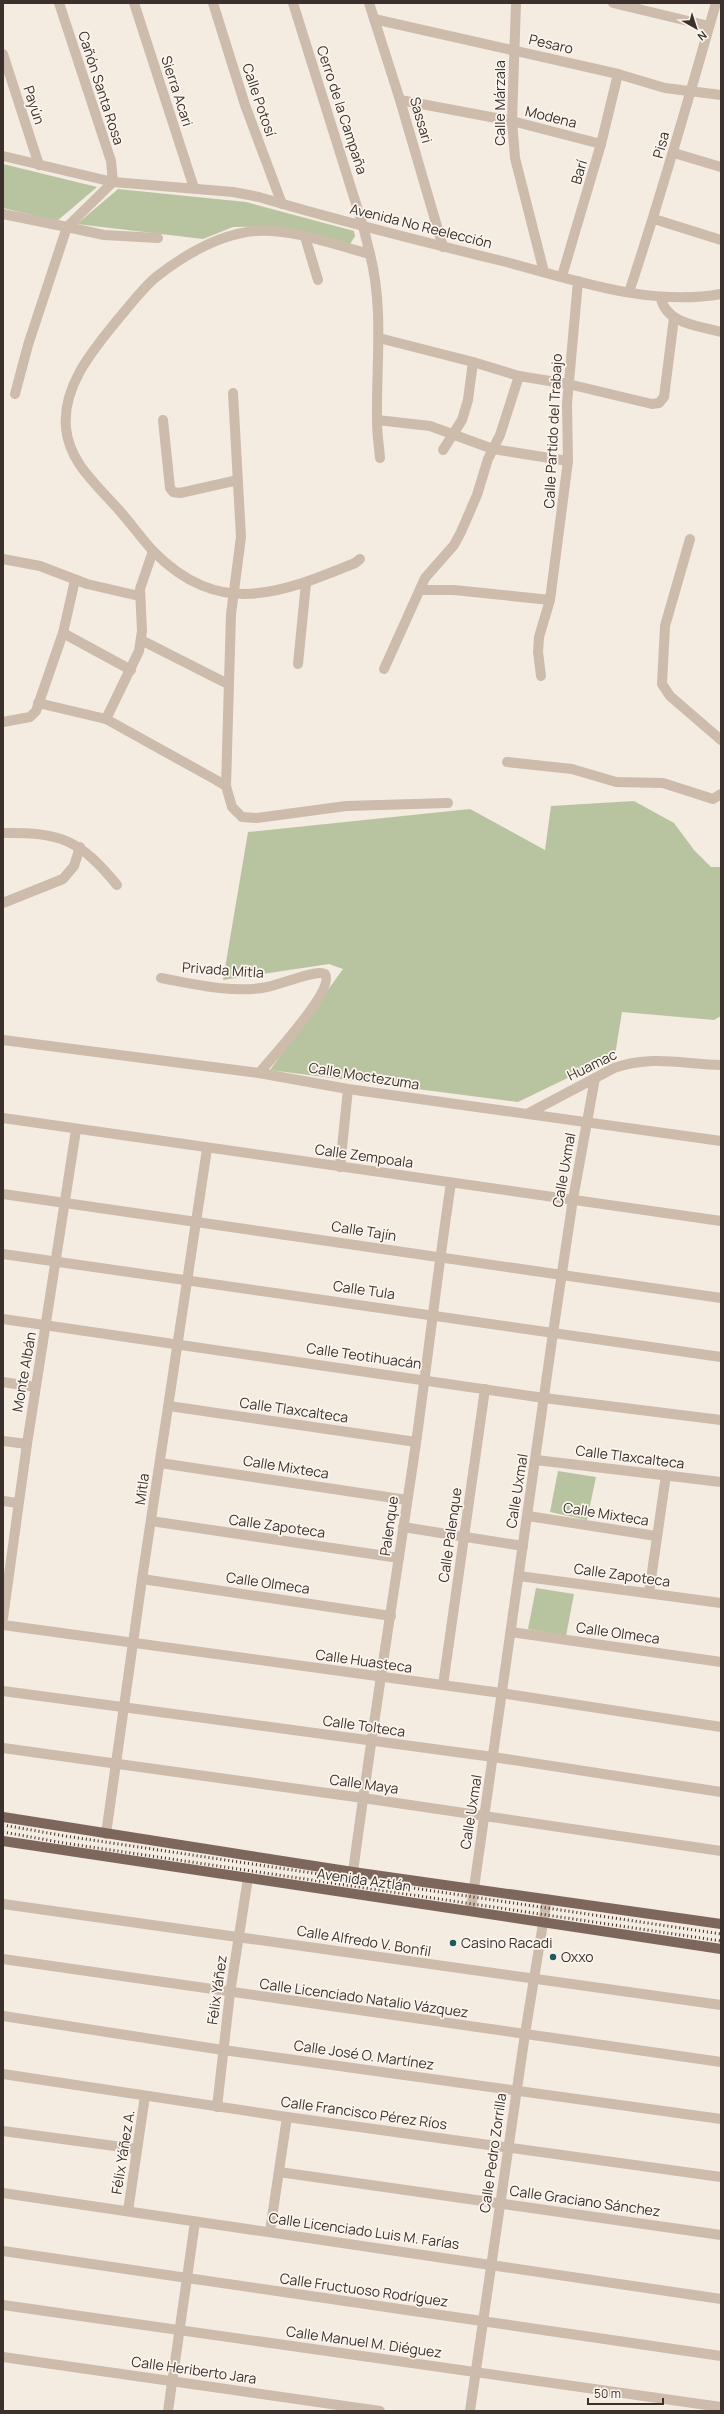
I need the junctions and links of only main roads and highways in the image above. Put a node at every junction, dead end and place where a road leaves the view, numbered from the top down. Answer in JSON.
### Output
{"nodes":[{"id":1,"x":3,"y":1817,"type":"edge"},
{"id":2,"x":3,"y":1841,"type":"edge"},
{"id":3,"x":721,"y":1924,"type":"edge"},
{"id":4,"x":721,"y":1949,"type":"edge"}],
"edges":[{"from":1,"to":3,"type":"main road","name":"Avenida Aztlán"},
{"from":2,"to":4,"type":"main road","name":"Avenida Aztlán"}]}
